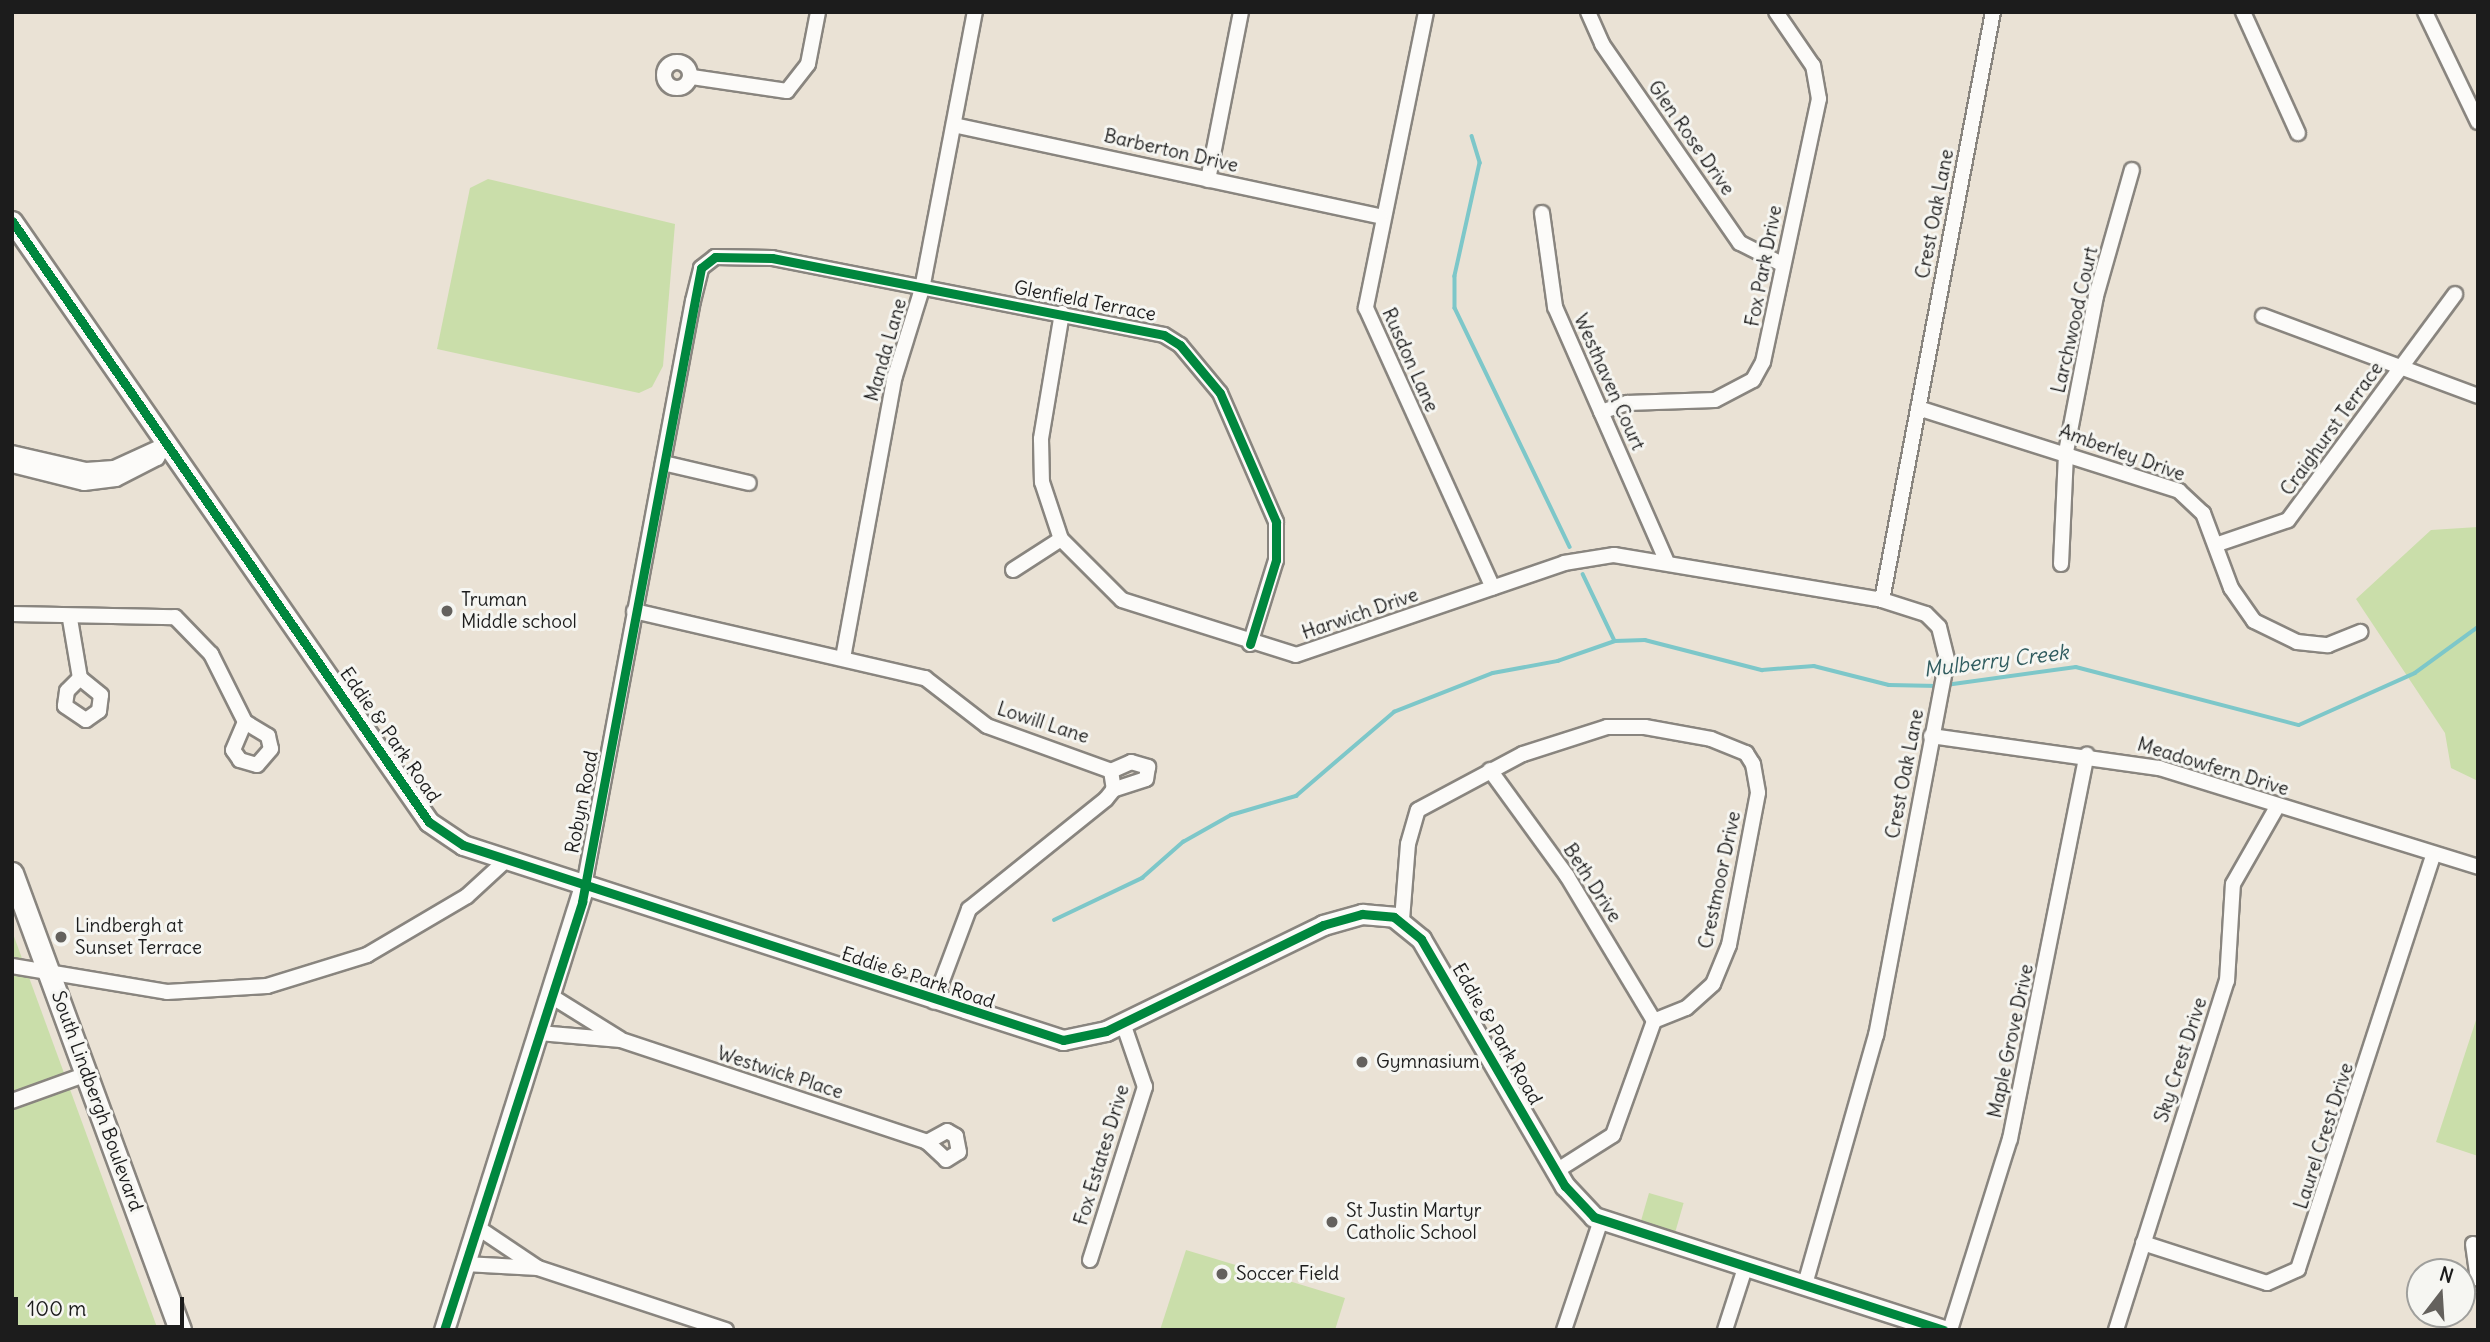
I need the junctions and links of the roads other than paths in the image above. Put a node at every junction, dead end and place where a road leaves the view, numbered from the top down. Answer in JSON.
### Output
{"nodes":[{"id":1,"x":818,"y":12,"type":"edge"},
{"id":2,"x":975,"y":12,"type":"edge"},
{"id":3,"x":1241,"y":12,"type":"edge"},
{"id":4,"x":1426,"y":12,"type":"edge"},
{"id":5,"x":1588,"y":12,"type":"edge"},
{"id":6,"x":1776,"y":12,"type":"edge"},
{"id":7,"x":1993,"y":12,"type":"edge"},
{"id":8,"x":2243,"y":12,"type":"edge"},
{"id":9,"x":2425,"y":12,"type":"edge"},
{"id":10,"x":692,"y":77,"type":"dead end"},
{"id":11,"x":2478,"y":122,"type":"edge"},
{"id":12,"x":954,"y":125,"type":"junction"},
{"id":13,"x":2298,"y":133,"type":"dead end"},
{"id":14,"x":2132,"y":170,"type":"dead end"},
{"id":15,"x":1208,"y":180,"type":"junction"},
{"id":16,"x":1542,"y":213,"type":"dead end"},
{"id":17,"x":1380,"y":216,"type":"junction"},
{"id":18,"x":12,"y":221,"type":"edge"},
{"id":19,"x":1782,"y":264,"type":"junction"},
{"id":20,"x":701,"y":268,"type":"joint"},
{"id":21,"x":922,"y":289,"type":"junction"},
{"id":22,"x":2455,"y":294,"type":"dead end"},
{"id":23,"x":1062,"y":313,"type":"junction"},
{"id":24,"x":2263,"y":316,"type":"dead end"},
{"id":25,"x":2401,"y":369,"type":"junction"},
{"id":26,"x":2478,"y":396,"type":"edge"},
{"id":27,"x":1918,"y":408,"type":"junction"},
{"id":28,"x":1601,"y":412,"type":"junction"},
{"id":29,"x":162,"y":445,"type":"junction"},
{"id":30,"x":2066,"y":452,"type":"junction"},
{"id":31,"x":12,"y":453,"type":"edge"},
{"id":32,"x":663,"y":463,"type":"junction"},
{"id":33,"x":12,"y":465,"type":"edge"},
{"id":34,"x":749,"y":484,"type":"dead end"},
{"id":35,"x":1061,"y":539,"type":"junction"},
{"id":36,"x":2217,"y":544,"type":"junction"},
{"id":37,"x":1666,"y":560,"type":"junction"},
{"id":38,"x":2061,"y":564,"type":"dead end"},
{"id":39,"x":1013,"y":570,"type":"dead end"},
{"id":40,"x":1493,"y":588,"type":"junction"},
{"id":41,"x":1882,"y":600,"type":"junction"},
{"id":42,"x":634,"y":611,"type":"junction"},
{"id":43,"x":12,"y":614,"type":"edge"},
{"id":44,"x":70,"y":619,"type":"junction"},
{"id":45,"x":2361,"y":632,"type":"dead end"},
{"id":46,"x":1250,"y":644,"type":"junction"},
{"id":47,"x":843,"y":658,"type":"junction"},
{"id":48,"x":80,"y":678,"type":"dead end"},
{"id":49,"x":245,"y":722,"type":"dead end"},
{"id":50,"x":1931,"y":736,"type":"junction"},
{"id":51,"x":2087,"y":755,"type":"junction"},
{"id":52,"x":1490,"y":770,"type":"junction"},
{"id":53,"x":1111,"y":771,"type":"junction"},
{"id":54,"x":1113,"y":790,"type":"junction"},
{"id":55,"x":2277,"y":807,"type":"junction"},
{"id":56,"x":2433,"y":856,"type":"junction"},
{"id":57,"x":505,"y":861,"type":"junction"},
{"id":58,"x":2478,"y":867,"type":"edge"},
{"id":59,"x":12,"y":873,"type":"edge"},
{"id":60,"x":584,"y":886,"type":"junction"},
{"id":61,"x":1402,"y":920,"type":"junction"},
{"id":62,"x":12,"y":966,"type":"edge"},
{"id":63,"x":50,"y":974,"type":"junction"},
{"id":64,"x":551,"y":996,"type":"junction"},
{"id":65,"x":934,"y":1002,"type":"junction"},
{"id":66,"x":1654,"y":1021,"type":"junction"},
{"id":67,"x":1123,"y":1023,"type":"junction"},
{"id":68,"x":539,"y":1032,"type":"junction"},
{"id":69,"x":621,"y":1040,"type":"junction"},
{"id":70,"x":87,"y":1074,"type":"junction"},
{"id":71,"x":12,"y":1101,"type":"edge"},
{"id":72,"x":927,"y":1142,"type":"dead end"},
{"id":73,"x":1556,"y":1171,"type":"junction"},
{"id":74,"x":1601,"y":1220,"type":"junction"},
{"id":75,"x":477,"y":1227,"type":"junction"},
{"id":76,"x":2143,"y":1243,"type":"junction"},
{"id":77,"x":2473,"y":1244,"type":"dead end"},
{"id":78,"x":1090,"y":1260,"type":"dead end"},
{"id":79,"x":465,"y":1264,"type":"junction"},
{"id":80,"x":538,"y":1268,"type":"junction"},
{"id":81,"x":1745,"y":1268,"type":"junction"},
{"id":82,"x":2478,"y":1279,"type":"edge"},
{"id":83,"x":1804,"y":1287,"type":"junction"},
{"id":84,"x":1901,"y":1324,"type":"edge"},
{"id":85,"x":180,"y":1330,"type":"edge"},
{"id":86,"x":444,"y":1330,"type":"edge"},
{"id":87,"x":726,"y":1330,"type":"edge"},
{"id":88,"x":1563,"y":1330,"type":"edge"},
{"id":89,"x":1726,"y":1330,"type":"edge"},
{"id":90,"x":1942,"y":1330,"type":"edge"},
{"id":91,"x":1951,"y":1330,"type":"edge"},
{"id":92,"x":2116,"y":1330,"type":"edge"}],
"edges":[{"from":1,"to":10,"type":"street"},
{"from":2,"to":12,"type":"street","name":"Manda Lane"},
{"from":3,"to":15,"type":"street"},
{"from":4,"to":17,"type":"street","name":"Rusdon Lane"},
{"from":5,"to":19,"type":"street","name":"Glen Rose Drive"},
{"from":6,"to":19,"type":"street","name":"Fox Park Drive"},
{"from":7,"to":27,"type":"street","name":"Crest Oak Lane"},
{"from":8,"to":13,"type":"street"},
{"from":9,"to":11,"type":"street"},
{"from":12,"to":15,"type":"street","name":"Barberton Drive"},
{"from":12,"to":21,"type":"street","name":"Manda Lane"},
{"from":14,"to":30,"type":"street","name":"Larchwood Court"},
{"from":15,"to":17,"type":"street","name":"Barberton Drive"},
{"from":16,"to":28,"type":"street","name":"Westhaven Court"},
{"from":17,"to":40,"type":"street","name":"Rusdon Lane"},
{"from":18,"to":29,"type":"street","name":"Eddie & Park Road"},
{"from":19,"to":28,"type":"street","name":"Fox Park Drive"},
{"from":20,"to":21,"type":"street","name":"Glenfield Terrace"},
{"from":20,"to":32,"type":"street","name":"Robyn Road"},
{"from":21,"to":23,"type":"street","name":"Glenfield Terrace"},
{"from":21,"to":47,"type":"street","name":"Manda Lane"},
{"from":22,"to":25,"type":"street","name":"Craighurst Terrace"},
{"from":23,"to":35,"type":"street"},
{"from":23,"to":46,"type":"street","name":"Glenfield Terrace"},
{"from":24,"to":25,"type":"street"},
{"from":25,"to":26,"type":"street"},
{"from":25,"to":36,"type":"street","name":"Craighurst Terrace"},
{"from":27,"to":30,"type":"street","name":"Amberley Drive"},
{"from":27,"to":41,"type":"street","name":"Crest Oak Lane"},
{"from":28,"to":37,"type":"street","name":"Westhaven Court"},
{"from":29,"to":31,"type":"street"},
{"from":29,"to":33,"type":"street"},
{"from":29,"to":57,"type":"street","name":"Eddie & Park Road"},
{"from":30,"to":36,"type":"street","name":"Amberley Drive"},
{"from":30,"to":38,"type":"street","name":"Larchwood Court"},
{"from":32,"to":34,"type":"street"},
{"from":32,"to":42,"type":"street","name":"Robyn Road"},
{"from":35,"to":39,"type":"street"},
{"from":35,"to":46,"type":"street","name":"Harwich Drive"},
{"from":36,"to":45,"type":"street","name":"Amberley Drive"},
{"from":37,"to":40,"type":"street","name":"Harwich Drive"},
{"from":37,"to":41,"type":"street","name":"Harwich Drive"},
{"from":40,"to":46,"type":"street","name":"Harwich Drive"},
{"from":41,"to":50,"type":"street","name":"Crest Oak Lane"},
{"from":42,"to":47,"type":"street","name":"Lowill Lane"},
{"from":42,"to":60,"type":"street","name":"Robyn Road"},
{"from":43,"to":44,"type":"street"},
{"from":44,"to":48,"type":"street"},
{"from":44,"to":49,"type":"street"},
{"from":47,"to":53,"type":"street","name":"Lowill Lane"},
{"from":50,"to":51,"type":"street","name":"Meadowfern Drive"},
{"from":50,"to":83,"type":"street","name":"Crest Oak Lane"},
{"from":51,"to":55,"type":"street","name":"Meadowfern Drive"},
{"from":51,"to":91,"type":"street","name":"Maple Grove Drive"},
{"from":52,"to":61,"type":"street"},
{"from":52,"to":66,"type":"street","name":"Beth Drive"},
{"from":52,"to":66,"type":"street","name":"Crestmoor Drive"},
{"from":53,"to":54,"type":"street"},
{"from":53,"to":54,"type":"street"},
{"from":54,"to":65,"type":"street"},
{"from":55,"to":56,"type":"street","name":"Meadowfern Drive"},
{"from":55,"to":76,"type":"street","name":"Sky Crest Drive"},
{"from":56,"to":58,"type":"street","name":"Meadowfern Drive"},
{"from":56,"to":76,"type":"street","name":"Laurel Crest Drive"},
{"from":57,"to":60,"type":"street","name":"Eddie & Park Road"},
{"from":57,"to":63,"type":"street"},
{"from":59,"to":63,"type":"main road","name":"South Lindbergh Boulevard"},
{"from":60,"to":64,"type":"street","name":"Robyn Road"},
{"from":60,"to":65,"type":"street","name":"Eddie & Park Road"},
{"from":61,"to":67,"type":"street","name":"Eddie & Park Road"},
{"from":61,"to":73,"type":"street","name":"Eddie & Park Road"},
{"from":62,"to":63,"type":"street"},
{"from":63,"to":70,"type":"main road","name":"South Lindbergh Boulevard"},
{"from":64,"to":68,"type":"street","name":"Robyn Road"},
{"from":64,"to":69,"type":"street","name":"Westwick Place"},
{"from":65,"to":67,"type":"street","name":"Eddie & Park Road"},
{"from":66,"to":73,"type":"street"},
{"from":67,"to":78,"type":"street","name":"Fox Estates Drive"},
{"from":68,"to":69,"type":"street","name":"Westwick Place"},
{"from":68,"to":75,"type":"street","name":"Robyn Road"},
{"from":69,"to":72,"type":"street","name":"Westwick Place"},
{"from":70,"to":71,"type":"street"},
{"from":70,"to":85,"type":"main road","name":"South Lindbergh Boulevard"},
{"from":73,"to":74,"type":"street","name":"Eddie & Park Road"},
{"from":74,"to":81,"type":"street","name":"Eddie & Park Road"},
{"from":74,"to":88,"type":"street"},
{"from":75,"to":79,"type":"street","name":"Robyn Road"},
{"from":75,"to":80,"type":"street"},
{"from":76,"to":92,"type":"street","name":"Sky Crest Drive"},
{"from":77,"to":82,"type":"street"},
{"from":79,"to":80,"type":"street"},
{"from":79,"to":86,"type":"street","name":"Robyn Road"},
{"from":80,"to":87,"type":"street"},
{"from":81,"to":83,"type":"street","name":"Eddie & Park Road"},
{"from":81,"to":89,"type":"street"},
{"from":83,"to":84,"type":"street","name":"Eddie & Park Road"},
{"from":84,"to":90,"type":"street","name":"Eddie & Park Road"}]}
